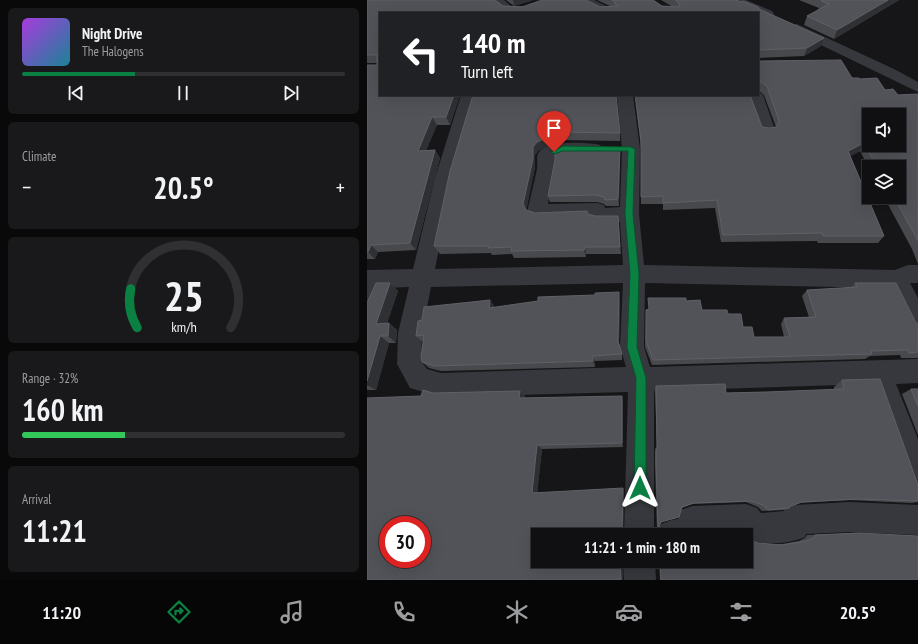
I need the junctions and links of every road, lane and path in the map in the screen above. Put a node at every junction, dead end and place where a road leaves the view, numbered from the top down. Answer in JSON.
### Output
{"nodes":[{"id":1,"x":496,"y":0,"type":"edge"},
{"id":2,"x":585,"y":0,"type":"edge"},
{"id":3,"x":736,"y":0,"type":"edge"},
{"id":4,"x":514,"y":12,"type":"edge"},
{"id":5,"x":608,"y":12,"type":"edge"},
{"id":6,"x":859,"y":57,"type":"junction"},
{"id":7,"x":835,"y":62,"type":"edge"},
{"id":8,"x":918,"y":88,"type":"edge"},
{"id":9,"x":469,"y":96,"type":"edge"},
{"id":10,"x":625,"y":96,"type":"edge"},
{"id":11,"x":755,"y":96,"type":"edge"},
{"id":12,"x":767,"y":130,"type":"edge"},
{"id":13,"x":618,"y":149,"type":"junction"},
{"id":14,"x":629,"y":214,"type":"junction"},
{"id":15,"x":634,"y":274,"type":"junction"},
{"id":16,"x":907,"y":276,"type":"edge"},
{"id":17,"x":421,"y":278,"type":"junction"},
{"id":18,"x":371,"y":279,"type":"edge"},
{"id":19,"x":367,"y":303,"type":"edge"},
{"id":20,"x":918,"y":321,"type":"edge"},
{"id":21,"x":879,"y":371,"type":"junction"},
{"id":22,"x":918,"y":371,"type":"edge"},
{"id":23,"x":641,"y":378,"type":"junction"},
{"id":24,"x":918,"y":476,"type":"edge"},
{"id":25,"x":918,"y":520,"type":"edge"},
{"id":26,"x":639,"y":528,"type":"edge"},
{"id":27,"x":691,"y":528,"type":"edge"},
{"id":28,"x":639,"y":568,"type":"edge"},
{"id":29,"x":640,"y":580,"type":"edge"}],
"edges":[{"from":1,"to":4,"type":"street"},
{"from":2,"to":5,"type":"street"},
{"from":3,"to":6,"type":"street"},
{"from":6,"to":7,"type":"street"},
{"from":6,"to":8,"type":"street"},
{"from":9,"to":17,"type":"street"},
{"from":10,"to":13,"type":"street"},
{"from":11,"to":12,"type":"street"},
{"from":13,"to":14,"type":"street"},
{"from":13,"to":14,"type":"street"},
{"from":14,"to":15,"type":"street"},
{"from":15,"to":16,"type":"street"},
{"from":15,"to":17,"type":"street"},
{"from":15,"to":23,"type":"street"},
{"from":16,"to":20,"type":"street"},
{"from":17,"to":18,"type":"street"},
{"from":17,"to":23,"type":"street"},
{"from":18,"to":19,"type":"street"},
{"from":21,"to":22,"type":"street"},
{"from":21,"to":23,"type":"street"},
{"from":21,"to":24,"type":"street"},
{"from":23,"to":26,"type":"street"},
{"from":25,"to":27,"type":"street"},
{"from":28,"to":29,"type":"street"}]}
